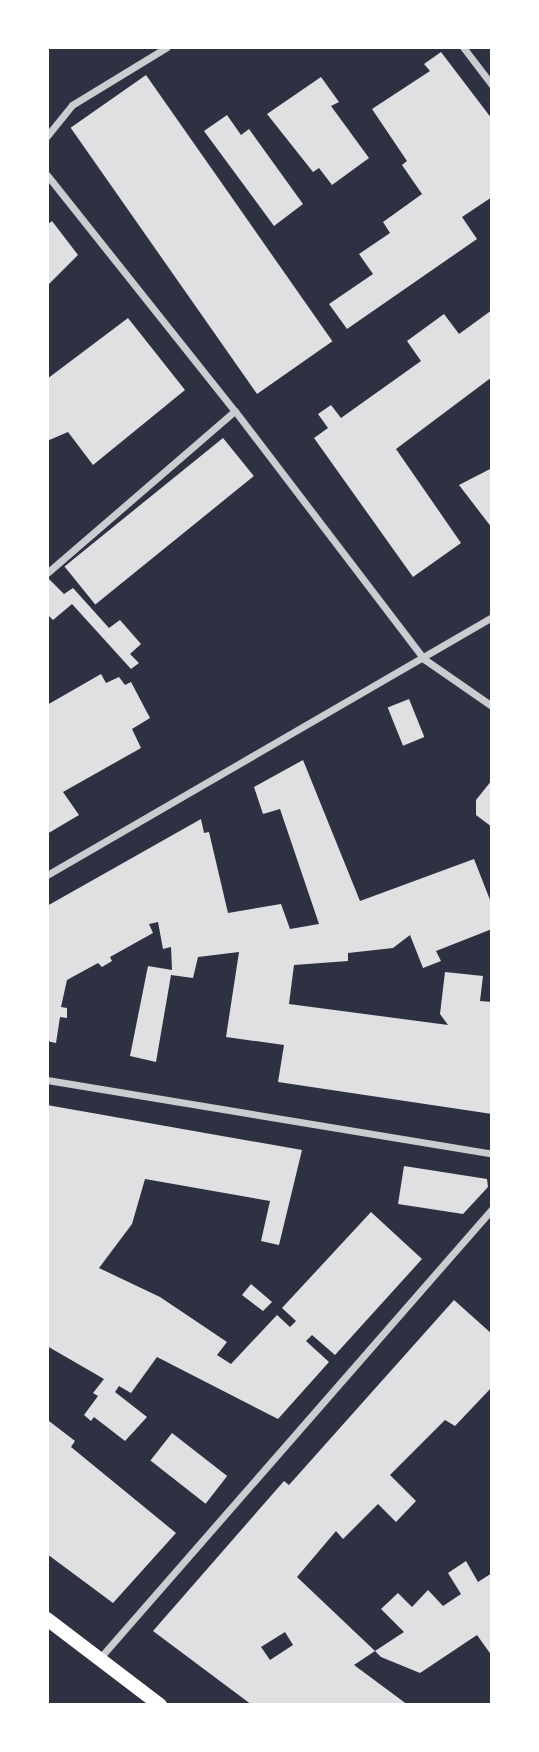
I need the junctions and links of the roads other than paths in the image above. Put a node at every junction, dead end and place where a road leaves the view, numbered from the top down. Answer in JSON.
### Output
{"nodes":[{"id":1,"x":167,"y":47,"type":"edge"},
{"id":2,"x":463,"y":47,"type":"edge"},
{"id":3,"x":492,"y":85,"type":"edge"},
{"id":4,"x":47,"y":136,"type":"edge"},
{"id":5,"x":47,"y":175,"type":"edge"},
{"id":6,"x":235,"y":411,"type":"junction"},
{"id":7,"x":47,"y":573,"type":"edge"},
{"id":8,"x":492,"y":617,"type":"edge"},
{"id":9,"x":424,"y":659,"type":"junction"},
{"id":10,"x":492,"y":706,"type":"edge"},
{"id":11,"x":47,"y":875,"type":"edge"},
{"id":12,"x":47,"y":1080,"type":"edge"},
{"id":13,"x":492,"y":1154,"type":"edge"},
{"id":14,"x":492,"y":1209,"type":"edge"},
{"id":15,"x":47,"y":1619,"type":"edge"},
{"id":16,"x":99,"y":1659,"type":"junction"},
{"id":17,"x":160,"y":1705,"type":"edge"}],
"edges":[{"from":1,"to":4,"type":"street"},
{"from":2,"to":3,"type":"street"},
{"from":5,"to":6,"type":"street"},
{"from":6,"to":7,"type":"street"},
{"from":6,"to":9,"type":"street"},
{"from":8,"to":9,"type":"street"},
{"from":9,"to":10,"type":"street"},
{"from":9,"to":11,"type":"street"},
{"from":12,"to":13,"type":"street"},
{"from":14,"to":16,"type":"street"},
{"from":15,"to":16,"type":"main road"},
{"from":16,"to":17,"type":"main road"}]}
